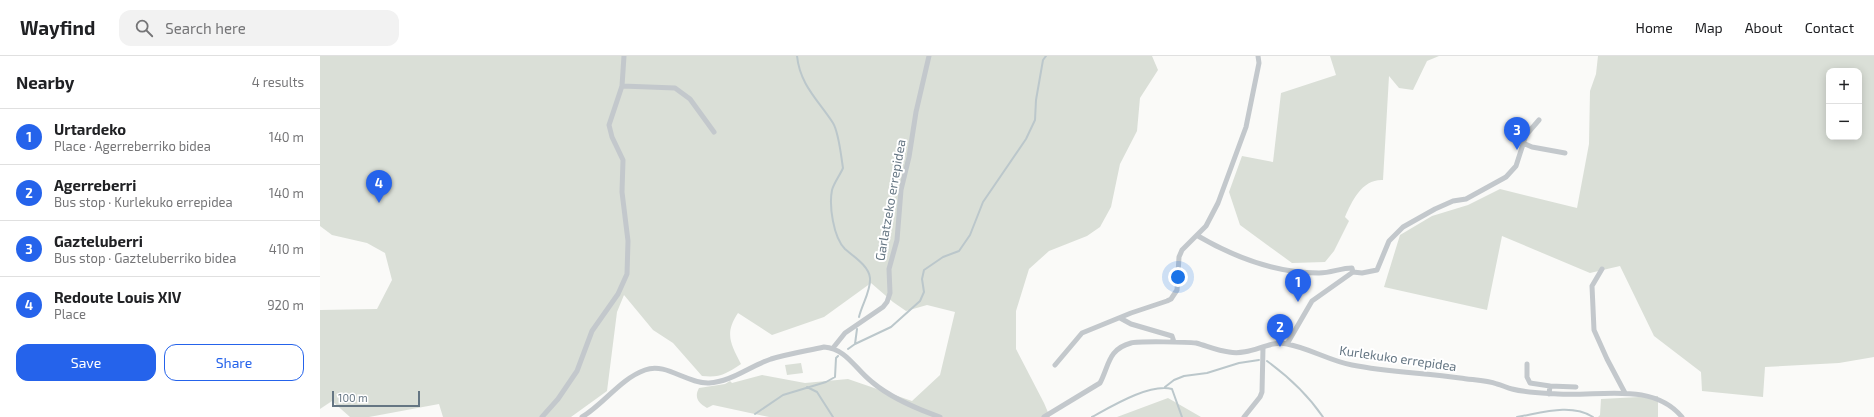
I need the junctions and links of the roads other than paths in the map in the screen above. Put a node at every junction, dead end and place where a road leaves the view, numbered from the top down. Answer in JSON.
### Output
{"nodes":[{"id":1,"x":624,"y":56,"type":"edge"},
{"id":2,"x":929,"y":56,"type":"edge"},
{"id":3,"x":1258,"y":56,"type":"edge"},
{"id":4,"x":622,"y":86,"type":"junction"},
{"id":5,"x":1539,"y":120,"type":"dead end"},
{"id":6,"x":714,"y":132,"type":"dead end"},
{"id":7,"x":1523,"y":143,"type":"junction"},
{"id":8,"x":1565,"y":153,"type":"dead end"},
{"id":9,"x":1198,"y":236,"type":"junction"},
{"id":10,"x":1602,"y":270,"type":"dead end"},
{"id":11,"x":1353,"y":272,"type":"junction"},
{"id":12,"x":1120,"y":318,"type":"junction"},
{"id":13,"x":1174,"y":342,"type":"junction"},
{"id":14,"x":1287,"y":344,"type":"junction"},
{"id":15,"x":833,"y":348,"type":"junction"},
{"id":16,"x":1263,"y":348,"type":"junction"},
{"id":17,"x":1527,"y":364,"type":"dead end"},
{"id":18,"x":1055,"y":365,"type":"dead end"},
{"id":19,"x":1550,"y":386,"type":"junction"},
{"id":20,"x":1576,"y":387,"type":"dead end"},
{"id":21,"x":1625,"y":393,"type":"junction"},
{"id":22,"x":1549,"y":394,"type":"junction"},
{"id":23,"x":542,"y":417,"type":"edge"},
{"id":24,"x":582,"y":417,"type":"edge"},
{"id":25,"x":940,"y":417,"type":"edge"},
{"id":26,"x":1044,"y":417,"type":"edge"},
{"id":27,"x":1244,"y":417,"type":"edge"},
{"id":28,"x":1682,"y":417,"type":"edge"}],
"edges":[{"from":1,"to":4,"type":"street"},
{"from":2,"to":15,"type":"street","name":"Garlatzeko errepidea"},
{"from":3,"to":9,"type":"street"},
{"from":4,"to":6,"type":"street"},
{"from":4,"to":23,"type":"street"},
{"from":5,"to":7,"type":"street"},
{"from":7,"to":8,"type":"street"},
{"from":7,"to":11,"type":"street"},
{"from":9,"to":11,"type":"street"},
{"from":9,"to":12,"type":"street"},
{"from":10,"to":21,"type":"street"},
{"from":11,"to":14,"type":"street"},
{"from":12,"to":13,"type":"street"},
{"from":12,"to":18,"type":"street"},
{"from":13,"to":16,"type":"street","name":"Kurlekuko errepidea"},
{"from":13,"to":26,"type":"street","name":"Kurlekuko errepidea"},
{"from":14,"to":16,"type":"street","name":"Kurlekuko errepidea"},
{"from":14,"to":22,"type":"street","name":"Kurlekuko errepidea"},
{"from":15,"to":24,"type":"street"},
{"from":15,"to":25,"type":"street"},
{"from":16,"to":27,"type":"street"},
{"from":17,"to":19,"type":"street"},
{"from":19,"to":20,"type":"street"},
{"from":19,"to":22,"type":"street"},
{"from":21,"to":22,"type":"street","name":"Kurlekuko errepidea"},
{"from":21,"to":28,"type":"street","name":"Kurlekuko errepidea"}]}
